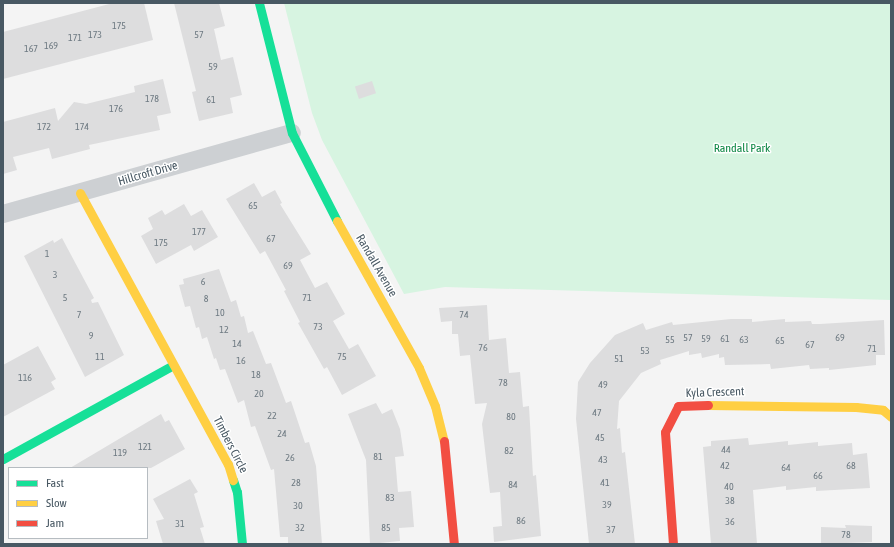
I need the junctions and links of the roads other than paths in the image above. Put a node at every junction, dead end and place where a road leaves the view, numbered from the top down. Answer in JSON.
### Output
{"nodes":[{"id":1,"x":259,"y":3,"type":"edge"},
{"id":2,"x":292,"y":133,"type":"junction"},
{"id":3,"x":80,"y":193,"type":"junction"},
{"id":4,"x":3,"y":214,"type":"edge"},
{"id":5,"x":172,"y":365,"type":"junction"},
{"id":6,"x":891,"y":417,"type":"edge"},
{"id":7,"x":3,"y":459,"type":"edge"},
{"id":8,"x":242,"y":544,"type":"edge"},
{"id":9,"x":454,"y":544,"type":"edge"},
{"id":10,"x":673,"y":544,"type":"edge"}],
"edges":[{"from":1,"to":2,"type":"street","name":"Randall Avenue"},
{"from":2,"to":3,"type":"street","name":"Hillcroft Drive"},
{"from":2,"to":9,"type":"street","name":"Randall Avenue"},
{"from":3,"to":4,"type":"street","name":"Hillcroft Drive"},
{"from":3,"to":5,"type":"street","name":"Timbers Circle"},
{"from":5,"to":7,"type":"street"},
{"from":5,"to":8,"type":"street","name":"Timbers Circle"},
{"from":6,"to":10,"type":"street","name":"Kyla Crescent"}]}
